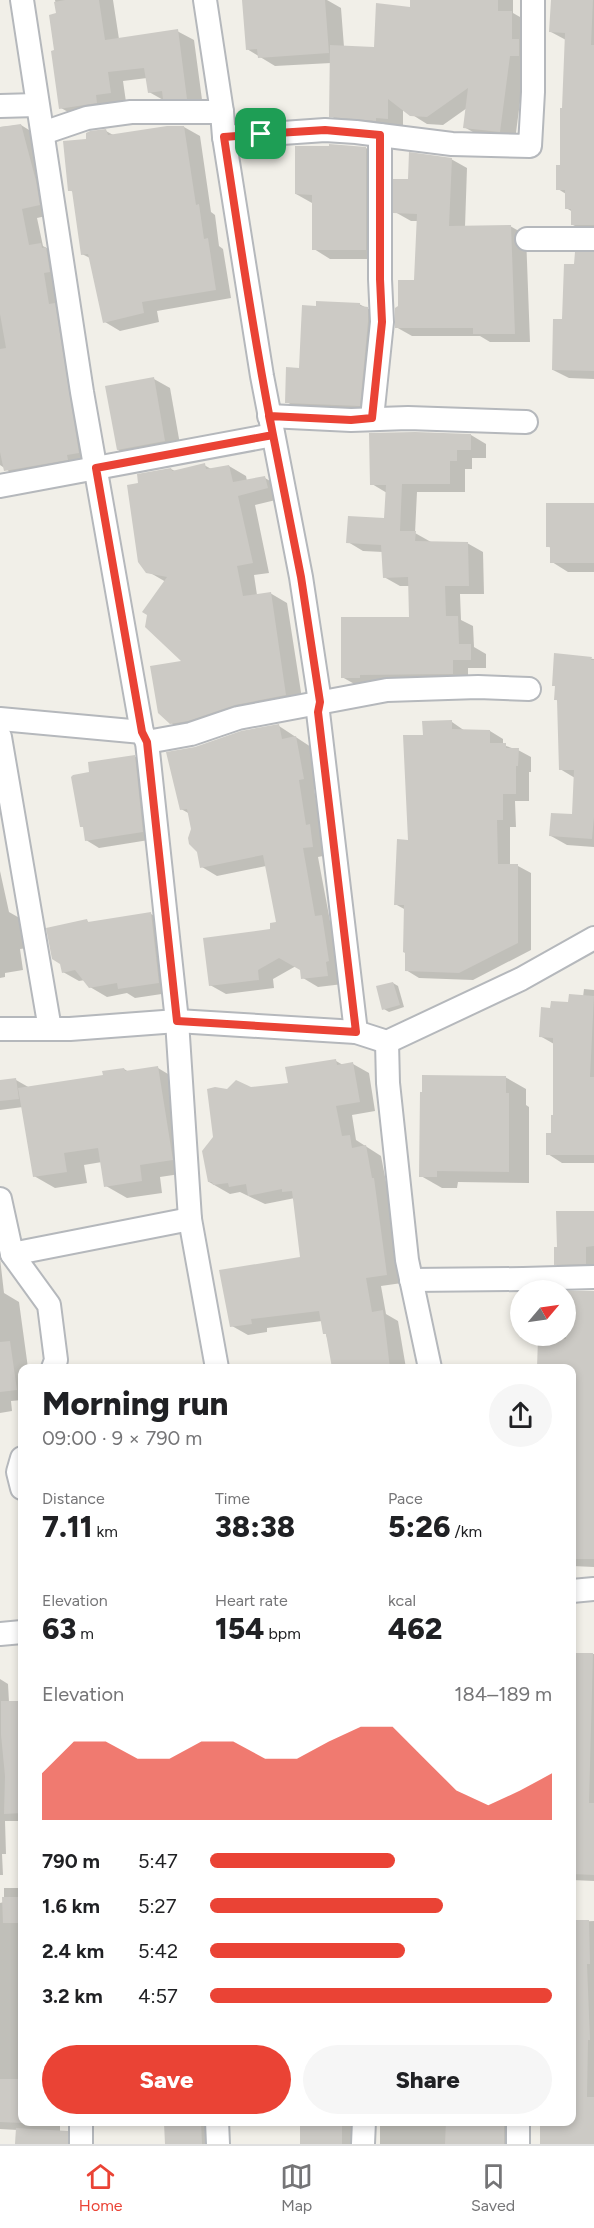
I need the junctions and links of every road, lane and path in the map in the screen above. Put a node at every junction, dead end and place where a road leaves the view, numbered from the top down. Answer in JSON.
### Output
{"nodes":[{"id":1,"x":22,"y":0,"type":"edge"},
{"id":2,"x":205,"y":0,"type":"edge"},
{"id":3,"x":533,"y":0,"type":"edge"},
{"id":4,"x":37,"y":105,"type":"junction"},
{"id":5,"x":0,"y":106,"type":"edge"},
{"id":6,"x":222,"y":112,"type":"junction"},
{"id":7,"x":43,"y":133,"type":"junction"},
{"id":8,"x":380,"y":135,"type":"junction"},
{"id":9,"x":224,"y":137,"type":"junction"},
{"id":10,"x":527,"y":239,"type":"dead end"},
{"id":11,"x":594,"y":239,"type":"edge"},
{"id":12,"x":372,"y":418,"type":"junction"},
{"id":13,"x":526,"y":422,"type":"dead end"},
{"id":14,"x":271,"y":425,"type":"junction"},
{"id":15,"x":96,"y":468,"type":"junction"},
{"id":16,"x":0,"y":486,"type":"edge"},
{"id":17,"x":529,"y":689,"type":"dead end"},
{"id":18,"x":320,"y":702,"type":"junction"},
{"id":19,"x":0,"y":719,"type":"edge"},
{"id":20,"x":0,"y":736,"type":"edge"},
{"id":21,"x":145,"y":737,"type":"junction"},
{"id":22,"x":594,"y":938,"type":"edge"},
{"id":23,"x":177,"y":1021,"type":"junction"},
{"id":24,"x":0,"y":1029,"type":"edge"},
{"id":25,"x":50,"y":1029,"type":"junction"},
{"id":26,"x":356,"y":1032,"type":"junction"},
{"id":27,"x":387,"y":1042,"type":"junction"},
{"id":28,"x":0,"y":1199,"type":"edge"},
{"id":29,"x":190,"y":1219,"type":"junction"},
{"id":30,"x":12,"y":1254,"type":"junction"},
{"id":31,"x":594,"y":1276,"type":"edge"},
{"id":32,"x":411,"y":1280,"type":"junction"},
{"id":33,"x":54,"y":1364,"type":"edge"},
{"id":34,"x":216,"y":1364,"type":"edge"},
{"id":35,"x":429,"y":1364,"type":"edge"},
{"id":36,"x":594,"y":1589,"type":"edge"},
{"id":37,"x":576,"y":1591,"type":"edge"},
{"id":38,"x":18,"y":1632,"type":"edge"},
{"id":39,"x":0,"y":1634,"type":"edge"},
{"id":40,"x":81,"y":2126,"type":"edge"},
{"id":41,"x":217,"y":2126,"type":"edge"},
{"id":42,"x":364,"y":2126,"type":"edge"},
{"id":43,"x":518,"y":2126,"type":"edge"},
{"id":44,"x":81,"y":2144,"type":"edge"},
{"id":45,"x":218,"y":2144,"type":"edge"},
{"id":46,"x":363,"y":2144,"type":"edge"},
{"id":47,"x":518,"y":2144,"type":"edge"}],
"edges":[{"from":1,"to":4,"type":"street"},
{"from":2,"to":6,"type":"street"},
{"from":3,"to":8,"type":"street"},
{"from":4,"to":5,"type":"street"},
{"from":4,"to":7,"type":"street"},
{"from":6,"to":7,"type":"street"},
{"from":6,"to":9,"type":"street"},
{"from":7,"to":15,"type":"street"},
{"from":8,"to":9,"type":"street"},
{"from":8,"to":12,"type":"street"},
{"from":9,"to":14,"type":"street"},
{"from":10,"to":11,"type":"street"},
{"from":12,"to":13,"type":"street"},
{"from":12,"to":14,"type":"street"},
{"from":14,"to":15,"type":"street"},
{"from":14,"to":18,"type":"street"},
{"from":15,"to":16,"type":"street"},
{"from":15,"to":21,"type":"street"},
{"from":17,"to":18,"type":"street"},
{"from":18,"to":21,"type":"street"},
{"from":18,"to":26,"type":"street"},
{"from":19,"to":21,"type":"street"},
{"from":20,"to":25,"type":"street"},
{"from":21,"to":23,"type":"street"},
{"from":22,"to":27,"type":"street"},
{"from":23,"to":25,"type":"street"},
{"from":23,"to":26,"type":"street"},
{"from":23,"to":29,"type":"street"},
{"from":24,"to":25,"type":"street"},
{"from":26,"to":27,"type":"street"},
{"from":27,"to":32,"type":"street"},
{"from":28,"to":30,"type":"street"},
{"from":29,"to":30,"type":"street"},
{"from":29,"to":34,"type":"street"},
{"from":30,"to":33,"type":"street"},
{"from":31,"to":32,"type":"street"},
{"from":32,"to":35,"type":"street"},
{"from":36,"to":37,"type":"street"},
{"from":38,"to":39,"type":"street"},
{"from":40,"to":44,"type":"street"},
{"from":41,"to":45,"type":"street"},
{"from":42,"to":46,"type":"street"},
{"from":43,"to":47,"type":"street"}]}
